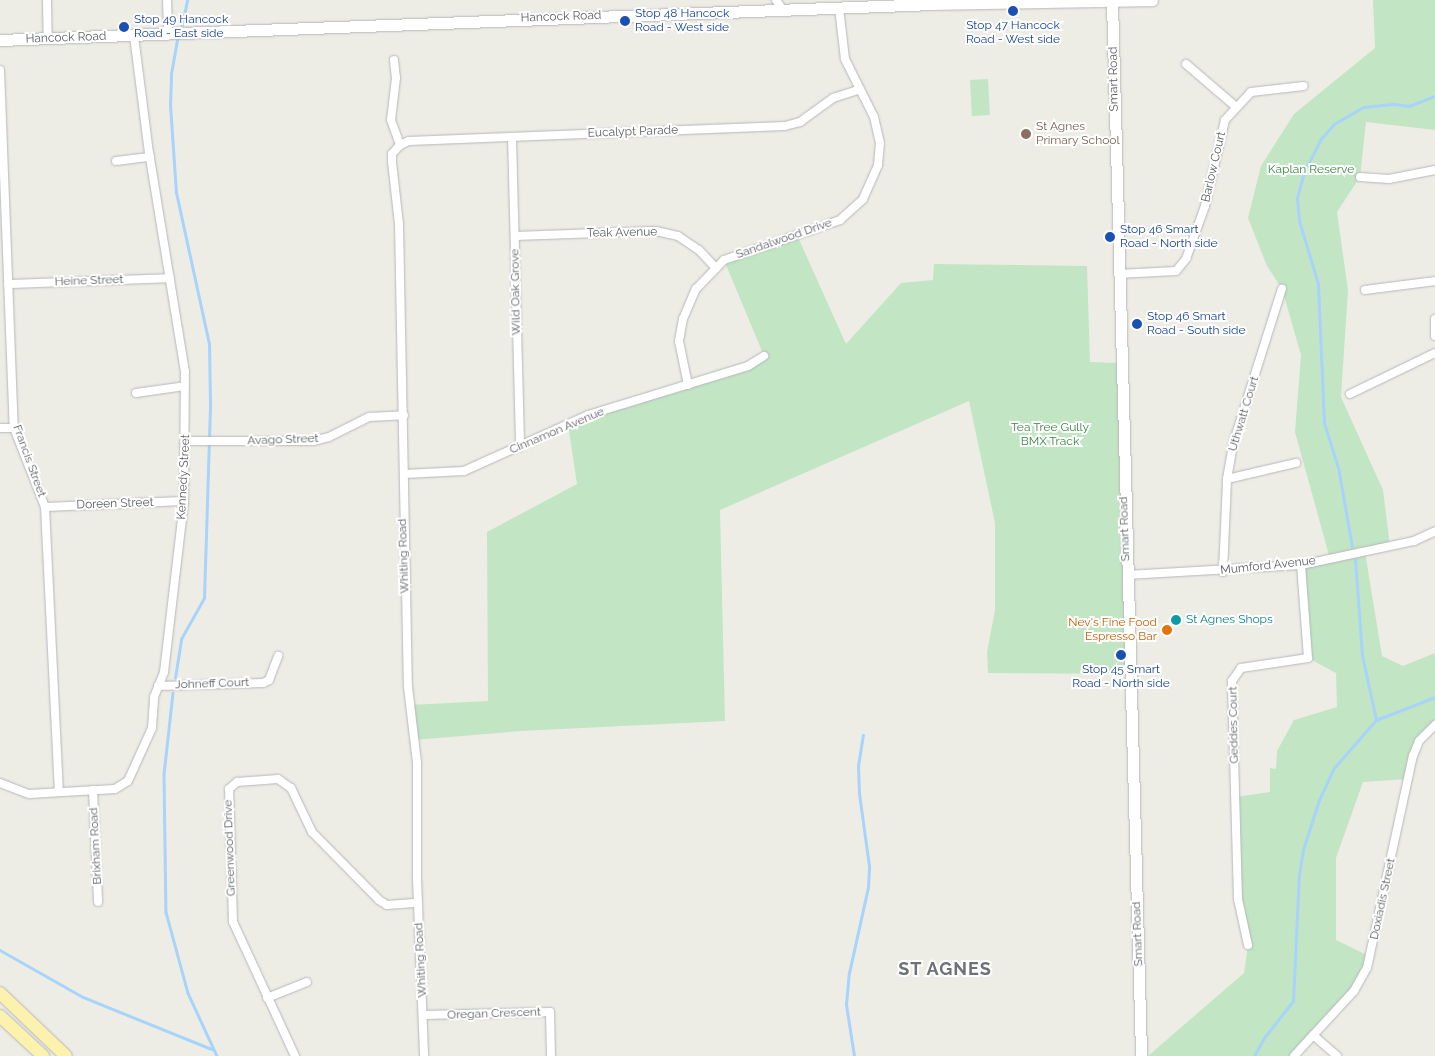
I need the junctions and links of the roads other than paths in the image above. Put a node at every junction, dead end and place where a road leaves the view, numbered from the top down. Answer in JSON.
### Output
{"nodes":[{"id":1,"x":47,"y":0,"type":"edge"},
{"id":2,"x":167,"y":0,"type":"edge"},
{"id":3,"x":776,"y":0,"type":"edge"},
{"id":4,"x":1152,"y":0,"type":"edge"},
{"id":5,"x":1062,"y":1,"type":"edge"},
{"id":6,"x":932,"y":2,"type":"edge"},
{"id":7,"x":1112,"y":2,"type":"junction"},
{"id":8,"x":839,"y":8,"type":"junction"},
{"id":9,"x":782,"y":10,"type":"junction"},
{"id":10,"x":175,"y":33,"type":"junction"},
{"id":11,"x":134,"y":36,"type":"junction"},
{"id":12,"x":48,"y":39,"type":"junction"},
{"id":13,"x":0,"y":40,"type":"edge"},
{"id":14,"x":394,"y":60,"type":"dead end"},
{"id":15,"x":1186,"y":64,"type":"dead end"},
{"id":16,"x":0,"y":70,"type":"edge"},
{"id":17,"x":1304,"y":86,"type":"dead end"},
{"id":18,"x":858,"y":90,"type":"junction"},
{"id":19,"x":1235,"y":106,"type":"junction"},
{"id":20,"x":512,"y":137,"type":"junction"},
{"id":21,"x":400,"y":145,"type":"junction"},
{"id":22,"x":150,"y":157,"type":"junction"},
{"id":23,"x":116,"y":161,"type":"dead end"},
{"id":24,"x":1435,"y":170,"type":"edge"},
{"id":25,"x":1360,"y":177,"type":"dead end"},
{"id":26,"x":515,"y":236,"type":"junction"},
{"id":27,"x":716,"y":268,"type":"junction"},
{"id":28,"x":1118,"y":274,"type":"junction"},
{"id":29,"x":170,"y":278,"type":"junction"},
{"id":30,"x":1435,"y":281,"type":"edge"},
{"id":31,"x":8,"y":284,"type":"junction"},
{"id":32,"x":1282,"y":289,"type":"dead end"},
{"id":33,"x":1364,"y":290,"type":"dead end"},
{"id":34,"x":1435,"y":319,"type":"edge"},
{"id":35,"x":1435,"y":336,"type":"edge"},
{"id":36,"x":1435,"y":354,"type":"edge"},
{"id":37,"x":764,"y":356,"type":"dead end"},
{"id":38,"x":688,"y":385,"type":"junction"},
{"id":39,"x":185,"y":386,"type":"junction"},
{"id":40,"x":136,"y":393,"type":"dead end"},
{"id":41,"x":1350,"y":394,"type":"dead end"},
{"id":42,"x":404,"y":415,"type":"junction"},
{"id":43,"x":0,"y":428,"type":"edge"},
{"id":44,"x":14,"y":428,"type":"junction"},
{"id":45,"x":187,"y":442,"type":"junction"},
{"id":46,"x":520,"y":447,"type":"junction"},
{"id":47,"x":1296,"y":463,"type":"dead end"},
{"id":48,"x":404,"y":474,"type":"junction"},
{"id":49,"x":1227,"y":479,"type":"junction"},
{"id":50,"x":184,"y":501,"type":"junction"},
{"id":51,"x":45,"y":507,"type":"junction"},
{"id":52,"x":1435,"y":531,"type":"edge"},
{"id":53,"x":1301,"y":565,"type":"junction"},
{"id":54,"x":1223,"y":572,"type":"junction"},
{"id":55,"x":1127,"y":575,"type":"junction"},
{"id":56,"x":278,"y":656,"type":"dead end"},
{"id":57,"x":158,"y":686,"type":"junction"},
{"id":58,"x":1435,"y":724,"type":"edge"},
{"id":59,"x":0,"y":784,"type":"edge"},
{"id":60,"x":93,"y":790,"type":"junction"},
{"id":61,"x":60,"y":791,"type":"junction"},
{"id":62,"x":98,"y":902,"type":"dead end"},
{"id":63,"x":418,"y":903,"type":"junction"},
{"id":64,"x":1248,"y":945,"type":"dead end"},
{"id":65,"x":308,"y":982,"type":"dead end"},
{"id":66,"x":0,"y":993,"type":"edge"},
{"id":67,"x":267,"y":998,"type":"junction"},
{"id":68,"x":0,"y":1016,"type":"edge"},
{"id":69,"x":424,"y":1016,"type":"junction"},
{"id":70,"x":1314,"y":1035,"type":"junction"},
{"id":71,"x":42,"y":1056,"type":"edge"},
{"id":72,"x":66,"y":1056,"type":"edge"},
{"id":73,"x":295,"y":1056,"type":"edge"},
{"id":74,"x":424,"y":1056,"type":"edge"},
{"id":75,"x":551,"y":1056,"type":"edge"},
{"id":76,"x":1141,"y":1056,"type":"edge"},
{"id":77,"x":1294,"y":1056,"type":"edge"},
{"id":78,"x":1337,"y":1056,"type":"edge"}],
"edges":[{"from":1,"to":12,"type":"street"},
{"from":2,"to":10,"type":"street"},
{"from":3,"to":9,"type":"street"},
{"from":4,"to":7,"type":"main road","name":"Hancock Road"},
{"from":5,"to":6,"type":"main road","name":"Hancock Road"},
{"from":5,"to":7,"type":"main road","name":"Hancock Road"},
{"from":6,"to":8,"type":"main road","name":"Hancock Road"},
{"from":7,"to":28,"type":"main road","name":"Smart Road"},
{"from":8,"to":9,"type":"main road","name":"Hancock Road"},
{"from":8,"to":18,"type":"street","name":"Sandalwood Drive"},
{"from":9,"to":10,"type":"main road","name":"Hancock Road"},
{"from":10,"to":11,"type":"main road","name":"Hancock Road"},
{"from":11,"to":12,"type":"main road","name":"Hancock Road"},
{"from":11,"to":22,"type":"street","name":"Kennedy Street"},
{"from":12,"to":13,"type":"main road","name":"Hancock Road"},
{"from":14,"to":21,"type":"street"},
{"from":15,"to":19,"type":"street"},
{"from":16,"to":31,"type":"street","name":"Francis Street"},
{"from":17,"to":19,"type":"street","name":"Barlow Court"},
{"from":18,"to":20,"type":"street","name":"Eucalypt Parade"},
{"from":18,"to":27,"type":"street","name":"Sandalwood Drive"},
{"from":19,"to":28,"type":"street","name":"Barlow Court"},
{"from":20,"to":21,"type":"street","name":"Eucalypt Parade"},
{"from":20,"to":26,"type":"street","name":"Wild Oak Grove"},
{"from":21,"to":42,"type":"street","name":"Whiting Road"},
{"from":22,"to":23,"type":"street"},
{"from":22,"to":29,"type":"street","name":"Kennedy Street"},
{"from":24,"to":25,"type":"street"},
{"from":26,"to":27,"type":"street","name":"Teak Avenue"},
{"from":26,"to":46,"type":"street","name":"Wild Oak Grove"},
{"from":27,"to":38,"type":"street","name":"Sandalwood Drive"},
{"from":28,"to":55,"type":"main road","name":"Smart Road"},
{"from":29,"to":31,"type":"street","name":"Heine Street"},
{"from":29,"to":39,"type":"street","name":"Kennedy Street"},
{"from":30,"to":33,"type":"street"},
{"from":31,"to":44,"type":"street","name":"Francis Street"},
{"from":32,"to":49,"type":"street","name":"Uthwatt Court"},
{"from":34,"to":35,"type":"street"},
{"from":36,"to":41,"type":"street"},
{"from":37,"to":38,"type":"street","name":"Cinnamon Avenue"},
{"from":38,"to":46,"type":"street","name":"Cinnamon Avenue"},
{"from":39,"to":40,"type":"street"},
{"from":39,"to":45,"type":"street","name":"Kennedy Street"},
{"from":42,"to":45,"type":"street","name":"Avago Street"},
{"from":42,"to":48,"type":"street","name":"Whiting Road"},
{"from":43,"to":44,"type":"street"},
{"from":44,"to":51,"type":"street","name":"Francis Street"},
{"from":45,"to":50,"type":"street","name":"Kennedy Street"},
{"from":46,"to":48,"type":"street","name":"Cinnamon Avenue"},
{"from":47,"to":49,"type":"street"},
{"from":48,"to":63,"type":"street","name":"Whiting Road"},
{"from":49,"to":54,"type":"street","name":"Uthwatt Court"},
{"from":50,"to":51,"type":"street","name":"Doreen Street"},
{"from":50,"to":57,"type":"street","name":"Kennedy Street"},
{"from":51,"to":61,"type":"street","name":"Francis Street"},
{"from":52,"to":53,"type":"street","name":"Mumford Avenue"},
{"from":53,"to":54,"type":"street","name":"Mumford Avenue"},
{"from":53,"to":64,"type":"street","name":"Geddes Court"},
{"from":54,"to":55,"type":"street","name":"Mumford Avenue"},
{"from":55,"to":76,"type":"main road","name":"Smart Road"},
{"from":56,"to":57,"type":"street","name":"Johneff Court"},
{"from":57,"to":60,"type":"street","name":"Kennedy Street"},
{"from":58,"to":70,"type":"street","name":"Doxiadis Street"},
{"from":59,"to":61,"type":"street","name":"Kennedy Street"},
{"from":60,"to":61,"type":"street","name":"Kennedy Street"},
{"from":60,"to":62,"type":"street","name":"Brixham Road"},
{"from":63,"to":67,"type":"street","name":"Greenwood Drive"},
{"from":63,"to":69,"type":"street","name":"Whiting Road"},
{"from":65,"to":67,"type":"street"},
{"from":66,"to":72,"type":"main road"},
{"from":67,"to":73,"type":"street","name":"Greenwood Drive"},
{"from":68,"to":71,"type":"main road"},
{"from":69,"to":74,"type":"street","name":"Whiting Road"},
{"from":69,"to":75,"type":"street","name":"Oregan Crescent"},
{"from":70,"to":77,"type":"street","name":"Doxiadis Street"},
{"from":70,"to":78,"type":"street"}]}
